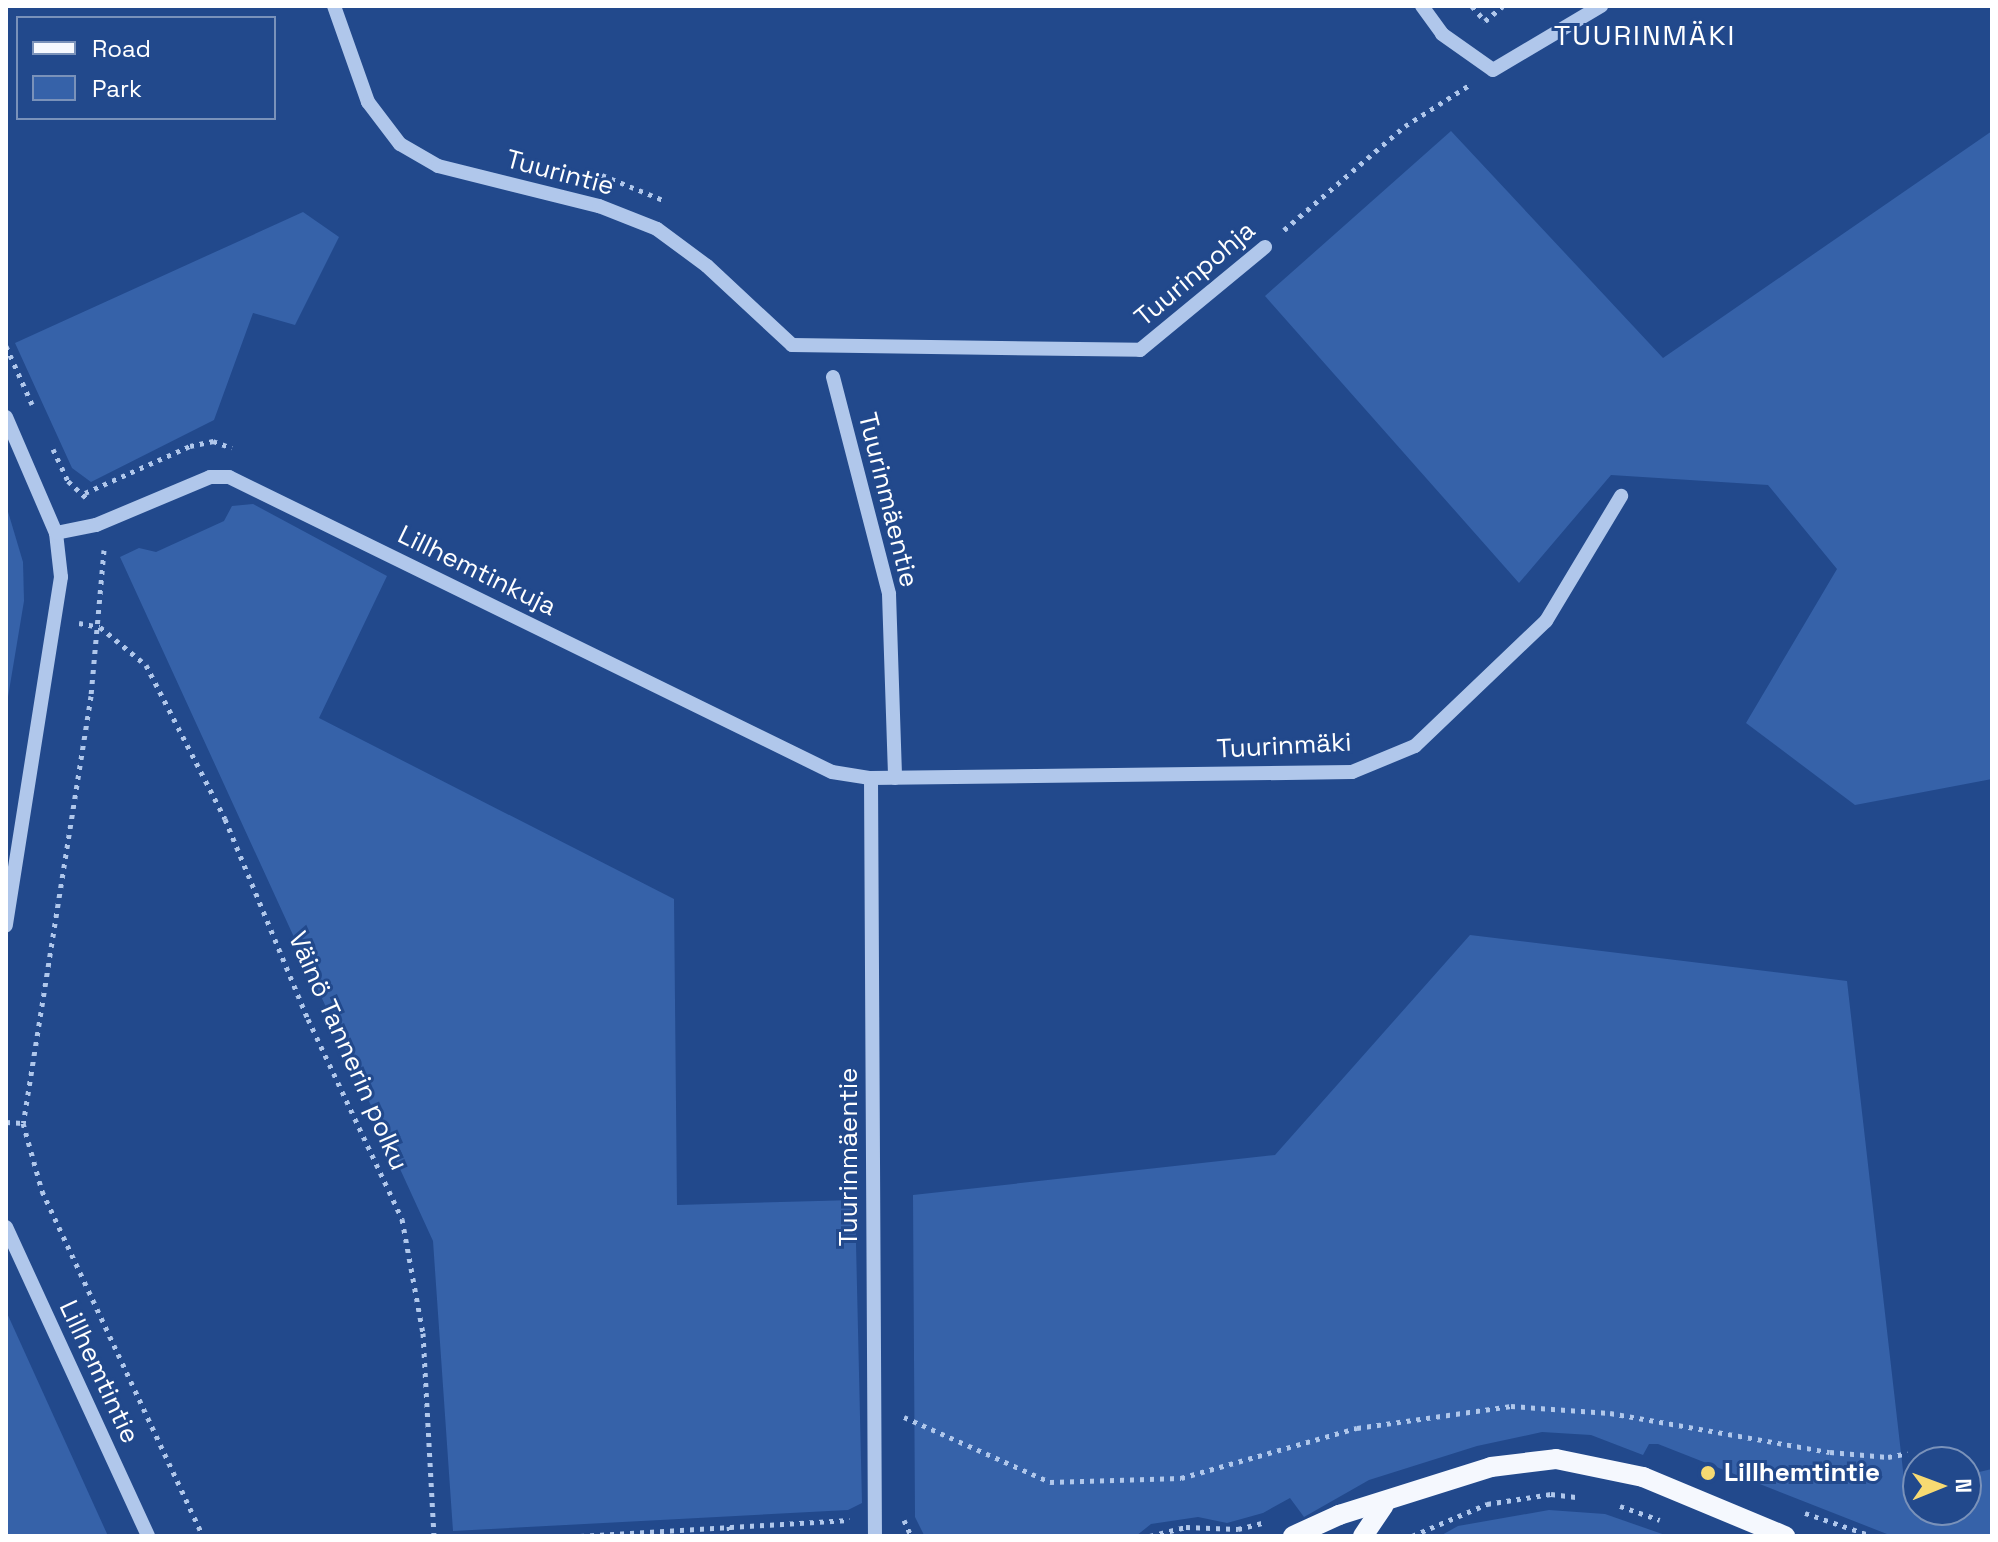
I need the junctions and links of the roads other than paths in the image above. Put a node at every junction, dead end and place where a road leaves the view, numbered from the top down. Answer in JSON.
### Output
{"nodes":[{"id":1,"x":334,"y":6,"type":"edge"},
{"id":2,"x":1422,"y":6,"type":"edge"},
{"id":3,"x":1601,"y":6,"type":"edge"},
{"id":4,"x":1265,"y":247,"type":"road end"},
{"id":5,"x":822,"y":348,"type":"joint"},
{"id":6,"x":833,"y":377,"type":"dead end"},
{"id":7,"x":6,"y":417,"type":"edge"},
{"id":8,"x":1621,"y":496,"type":"dead end"},
{"id":9,"x":56,"y":533,"type":"junction"},
{"id":10,"x":871,"y":778,"type":"junction"},
{"id":11,"x":895,"y":778,"type":"junction"},
{"id":12,"x":6,"y":926,"type":"edge"},
{"id":13,"x":6,"y":1227,"type":"edge"},
{"id":14,"x":1384,"y":1505,"type":"junction"},
{"id":15,"x":148,"y":1536,"type":"edge"},
{"id":16,"x":875,"y":1536,"type":"edge"},
{"id":17,"x":1293,"y":1536,"type":"edge"},
{"id":18,"x":1363,"y":1536,"type":"edge"},
{"id":19,"x":1785,"y":1536,"type":"edge"}],
"edges":[{"from":1,"to":5,"type":"street","name":"Tuurintie"},
{"from":2,"to":3,"type":"street"},
{"from":4,"to":5,"type":"street","name":"Tuurinpohja"},
{"from":6,"to":11,"type":"street","name":"Tuurinmäentie"},
{"from":7,"to":9,"type":"street"},
{"from":8,"to":11,"type":"street","name":"Tuurinmäki"},
{"from":9,"to":10,"type":"street","name":"Lillhemtinkuja"},
{"from":9,"to":12,"type":"street"},
{"from":10,"to":11,"type":"street","name":"Tuurinmäki"},
{"from":10,"to":16,"type":"street","name":"Tuurinmäentie"},
{"from":13,"to":15,"type":"street","name":"Lillhemtintie"},
{"from":14,"to":17,"type":"main road"},
{"from":14,"to":18,"type":"main road"},
{"from":14,"to":19,"type":"main road"}]}
